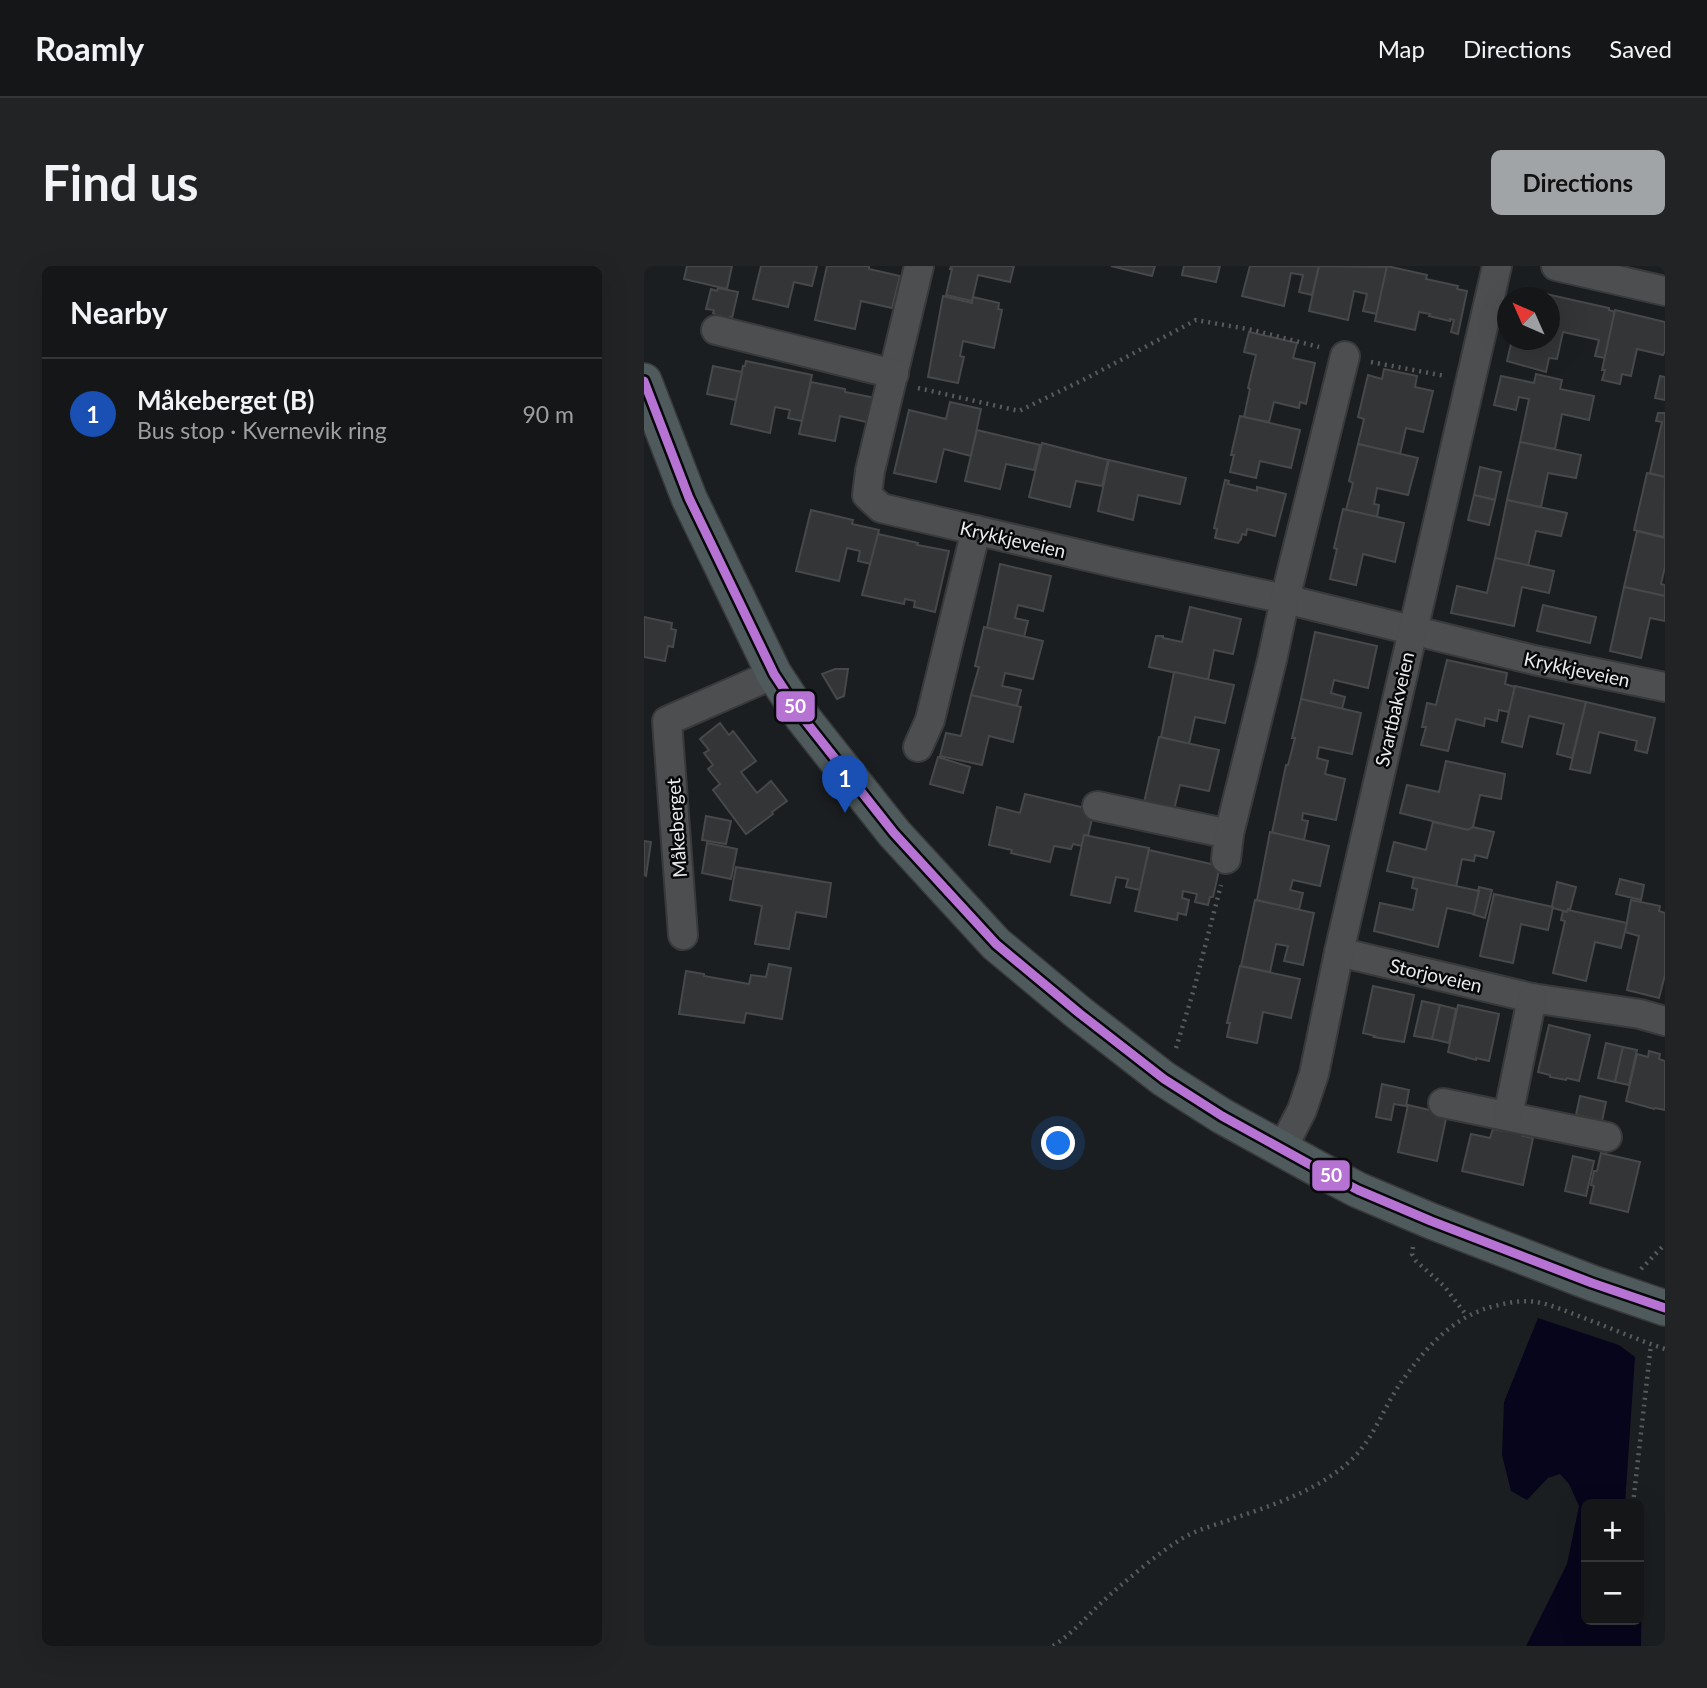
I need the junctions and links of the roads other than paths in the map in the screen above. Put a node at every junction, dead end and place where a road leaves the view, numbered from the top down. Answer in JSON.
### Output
{"nodes":[{"id":1,"x":919,"y":266,"type":"edge"},
{"id":2,"x":1497,"y":266,"type":"edge"},
{"id":3,"x":1556,"y":266,"type":"edge"},
{"id":4,"x":1665,"y":291,"type":"edge"},
{"id":5,"x":716,"y":330,"type":"dead end"},
{"id":6,"x":1345,"y":356,"type":"road end"},
{"id":7,"x":644,"y":381,"type":"edge"},
{"id":8,"x":904,"y":381,"type":"junction"},
{"id":9,"x":976,"y":530,"type":"junction"},
{"id":10,"x":1285,"y":599,"type":"junction"},
{"id":11,"x":1412,"y":631,"type":"junction"},
{"id":12,"x":774,"y":674,"type":"junction"},
{"id":13,"x":1665,"y":687,"type":"edge"},
{"id":14,"x":656,"y":719,"type":"edge"},
{"id":15,"x":918,"y":747,"type":"dead end"},
{"id":16,"x":1097,"y":806,"type":"dead end"},
{"id":17,"x":683,"y":935,"type":"dead end"},
{"id":18,"x":1339,"y":952,"type":"junction"},
{"id":19,"x":1532,"y":998,"type":"junction"},
{"id":20,"x":1665,"y":1021,"type":"edge"},
{"id":21,"x":1443,"y":1103,"type":"dead end"},
{"id":22,"x":1508,"y":1116,"type":"junction"},
{"id":23,"x":1607,"y":1137,"type":"dead end"},
{"id":24,"x":1282,"y":1149,"type":"junction"},
{"id":25,"x":1665,"y":1308,"type":"edge"}],
"edges":[{"from":1,"to":8,"type":"street","name":"Krykkjeveien"},
{"from":2,"to":11,"type":"street","name":"Svartbakveien"},
{"from":3,"to":4,"type":"street"},
{"from":5,"to":8,"type":"street"},
{"from":6,"to":10,"type":"street"},
{"from":7,"to":12,"type":"main road"},
{"from":8,"to":9,"type":"street","name":"Krykkjeveien"},
{"from":9,"to":10,"type":"street","name":"Krykkjeveien"},
{"from":9,"to":15,"type":"street"},
{"from":10,"to":11,"type":"street","name":"Krykkjeveien"},
{"from":10,"to":16,"type":"street"},
{"from":11,"to":13,"type":"street","name":"Krykkjeveien"},
{"from":11,"to":18,"type":"street","name":"Svartbakveien"},
{"from":12,"to":14,"type":"street","name":"Måkeberget"},
{"from":12,"to":24,"type":"main road"},
{"from":14,"to":17,"type":"street","name":"Måkeberget"},
{"from":18,"to":19,"type":"street","name":"Storjoveien"},
{"from":18,"to":24,"type":"street","name":"Svartbakveien"},
{"from":19,"to":20,"type":"street","name":"Storjoveien"},
{"from":19,"to":22,"type":"street"},
{"from":21,"to":22,"type":"street"},
{"from":22,"to":23,"type":"street"},
{"from":24,"to":25,"type":"main road"}]}
